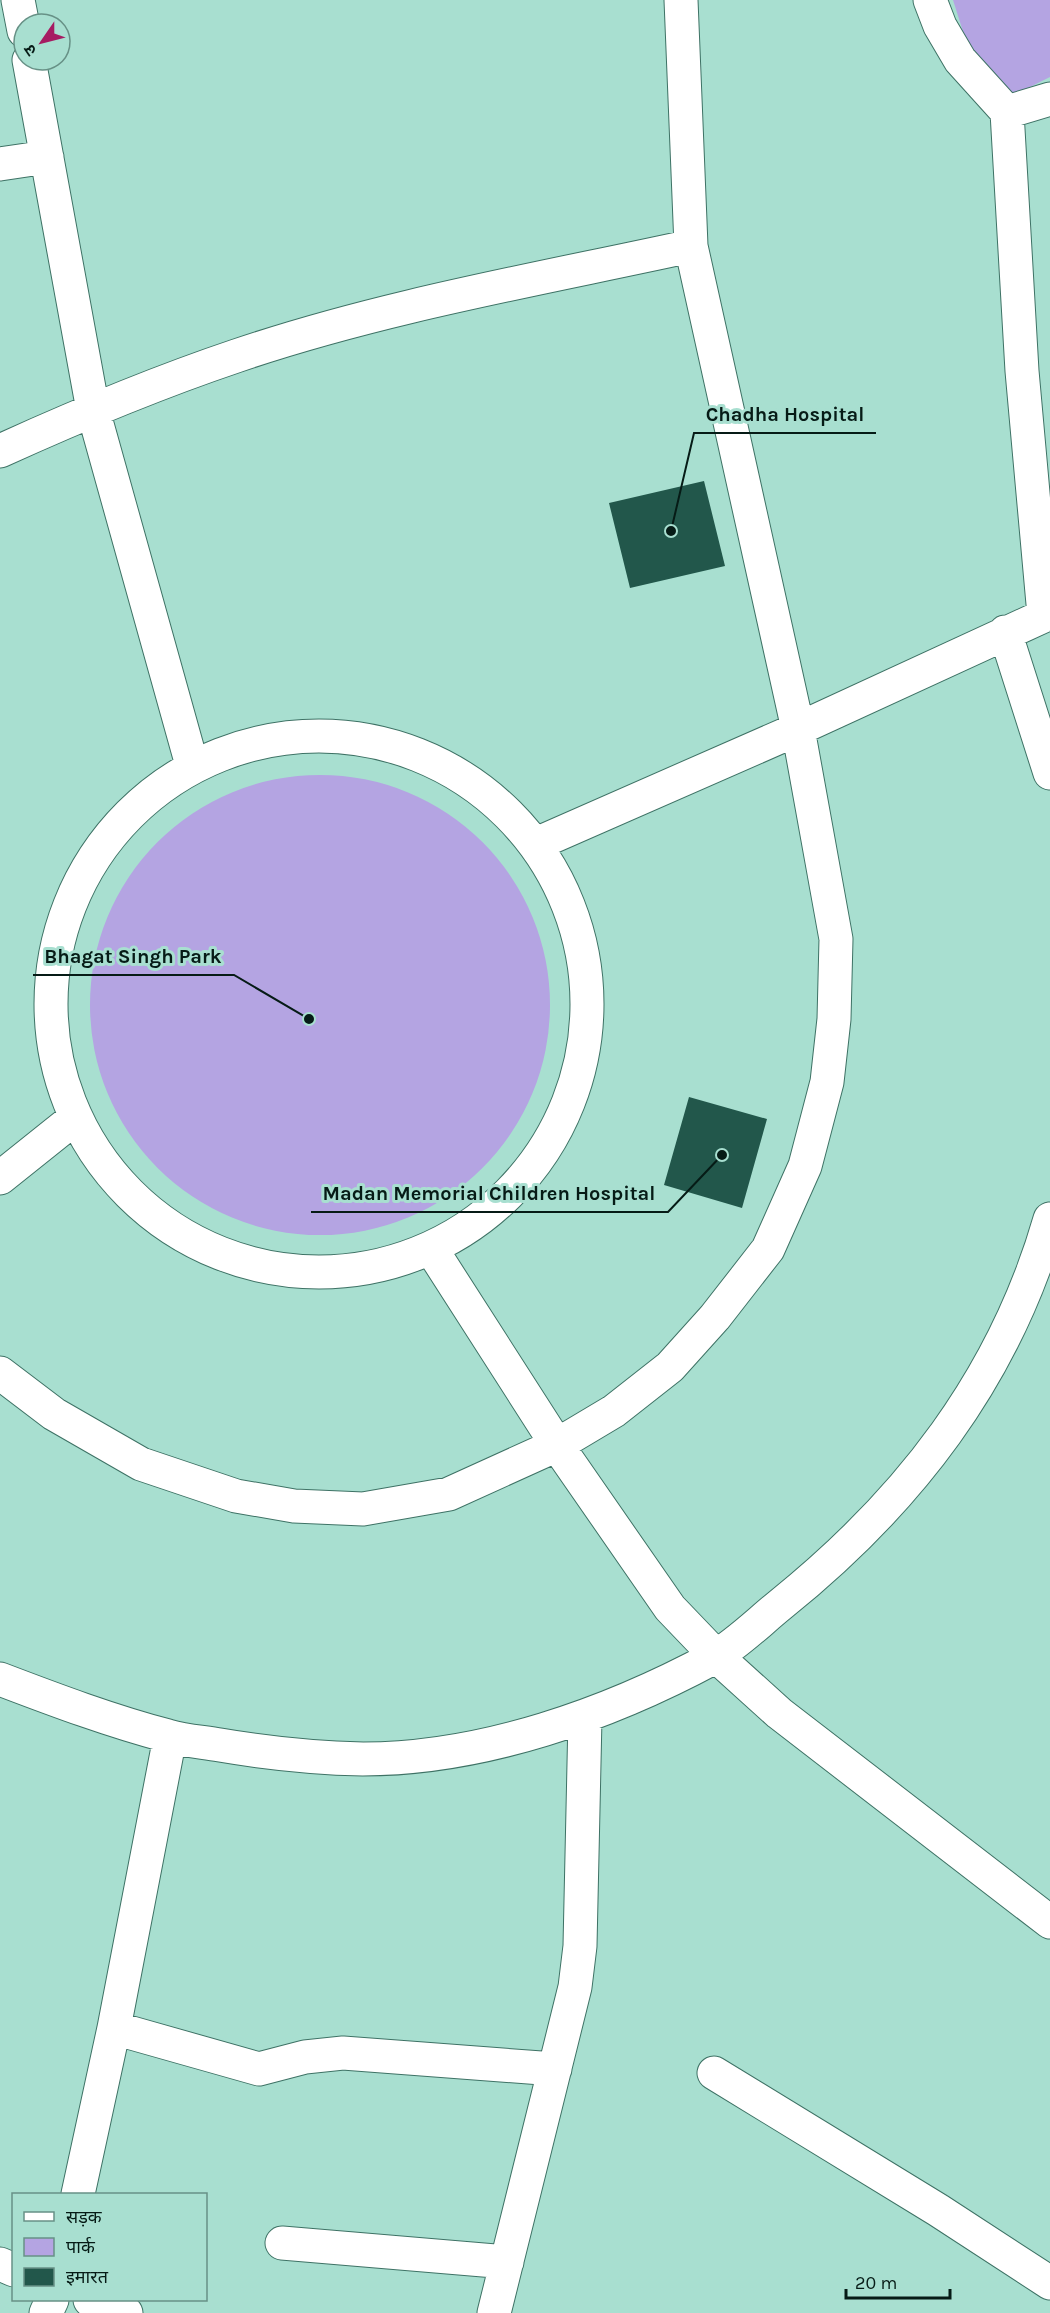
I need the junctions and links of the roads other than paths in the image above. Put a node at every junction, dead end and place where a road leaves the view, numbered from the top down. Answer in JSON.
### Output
{"nodes":[{"id":1,"x":681,"y":0,"type":"edge"},
{"id":2,"x":930,"y":0,"type":"edge"},
{"id":3,"x":31,"y":72,"type":"edge"},
{"id":4,"x":1050,"y":99,"type":"edge"},
{"id":5,"x":1006,"y":112,"type":"junction"},
{"id":6,"x":47,"y":157,"type":"junction"},
{"id":7,"x":0,"y":164,"type":"edge"},
{"id":8,"x":691,"y":246,"type":"junction"},
{"id":9,"x":93,"y":410,"type":"junction"},
{"id":10,"x":0,"y":451,"type":"edge"},
{"id":11,"x":1047,"y":614,"type":"edge"},
{"id":12,"x":1005,"y":632,"type":"junction"},
{"id":13,"x":798,"y":729,"type":"junction"},
{"id":14,"x":192,"y":765,"type":"junction"},
{"id":15,"x":1050,"y":773,"type":"edge"},
{"id":16,"x":536,"y":844,"type":"junction"},
{"id":17,"x":75,"y":1118,"type":"junction"},
{"id":18,"x":0,"y":1178,"type":"edge"},
{"id":19,"x":1050,"y":1219,"type":"edge"},
{"id":20,"x":432,"y":1250,"type":"junction"},
{"id":21,"x":0,"y":1373,"type":"edge"},
{"id":22,"x":557,"y":1445,"type":"junction"},
{"id":23,"x":716,"y":1656,"type":"junction"},
{"id":24,"x":0,"y":1679,"type":"edge"},
{"id":25,"x":585,"y":1718,"type":"junction"},
{"id":26,"x":170,"y":1737,"type":"junction"},
{"id":27,"x":1050,"y":1923,"type":"edge"},
{"id":28,"x":114,"y":2028,"type":"junction"},
{"id":29,"x":555,"y":2068,"type":"junction"},
{"id":30,"x":714,"y":2073,"type":"dead end"},
{"id":31,"x":78,"y":2193,"type":"edge"},
{"id":32,"x":282,"y":2242,"type":"dead end"},
{"id":33,"x":507,"y":2262,"type":"junction"},
{"id":34,"x":1050,"y":2283,"type":"edge"},
{"id":35,"x":93,"y":2301,"type":"edge"},
{"id":36,"x":126,"y":2313,"type":"edge"},
{"id":37,"x":494,"y":2313,"type":"edge"}],
"edges":[{"from":1,"to":8,"type":"street"},
{"from":2,"to":5,"type":"street"},
{"from":3,"to":6,"type":"street"},
{"from":4,"to":5,"type":"street"},
{"from":5,"to":11,"type":"street"},
{"from":6,"to":7,"type":"street"},
{"from":6,"to":9,"type":"street"},
{"from":8,"to":9,"type":"street"},
{"from":8,"to":13,"type":"street"},
{"from":9,"to":10,"type":"street"},
{"from":9,"to":14,"type":"street"},
{"from":11,"to":12,"type":"street"},
{"from":12,"to":13,"type":"street"},
{"from":12,"to":15,"type":"street"},
{"from":13,"to":16,"type":"street"},
{"from":13,"to":22,"type":"street"},
{"from":14,"to":16,"type":"street"},
{"from":14,"to":17,"type":"street"},
{"from":16,"to":20,"type":"street"},
{"from":17,"to":18,"type":"street"},
{"from":17,"to":20,"type":"street"},
{"from":19,"to":23,"type":"street"},
{"from":20,"to":22,"type":"street"},
{"from":21,"to":22,"type":"street"},
{"from":22,"to":23,"type":"street"},
{"from":23,"to":25,"type":"street"},
{"from":23,"to":27,"type":"street"},
{"from":24,"to":26,"type":"street"},
{"from":25,"to":26,"type":"street"},
{"from":25,"to":29,"type":"street"},
{"from":26,"to":28,"type":"street"},
{"from":28,"to":29,"type":"street"},
{"from":28,"to":31,"type":"street"},
{"from":29,"to":33,"type":"street"},
{"from":30,"to":34,"type":"street"},
{"from":32,"to":33,"type":"street"},
{"from":33,"to":37,"type":"street"},
{"from":35,"to":36,"type":"street"}]}
